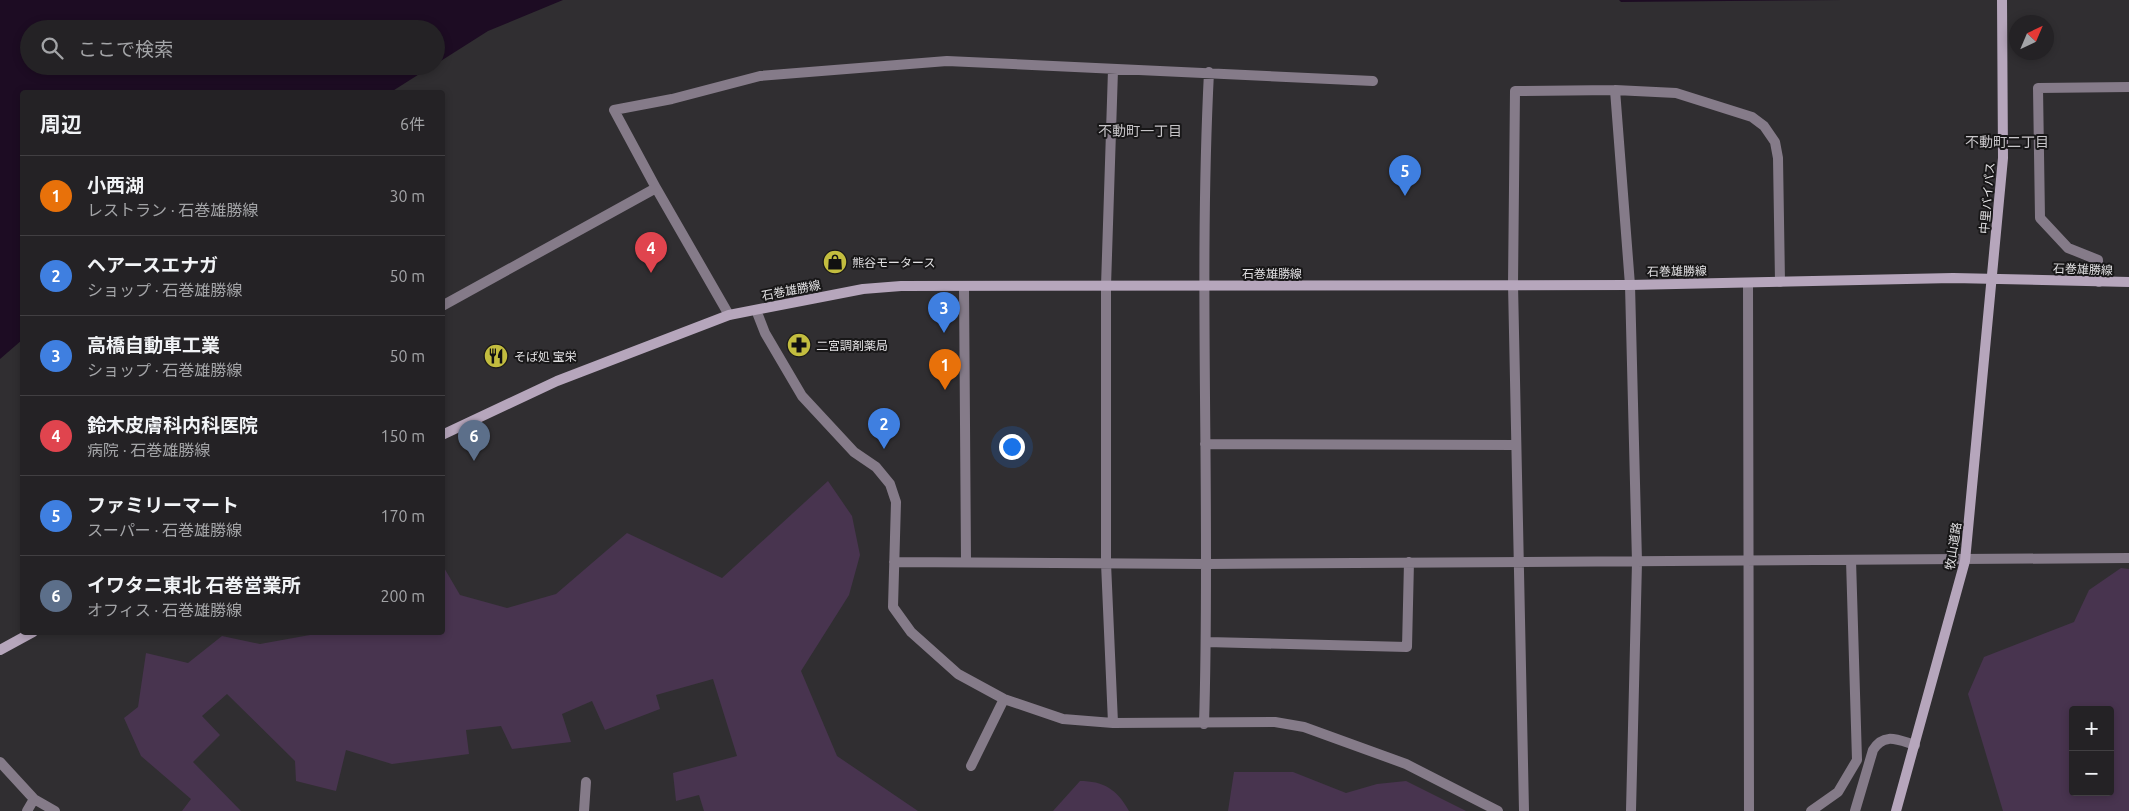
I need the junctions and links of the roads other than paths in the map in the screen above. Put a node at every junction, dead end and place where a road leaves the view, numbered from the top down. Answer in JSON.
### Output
{"nodes":[{"id":1,"x":2002,"y":0,"type":"edge"},
{"id":2,"x":1113,"y":70,"type":"junction"},
{"id":3,"x":1209,"y":72,"type":"junction"},
{"id":4,"x":1373,"y":80,"type":"dead end"},
{"id":5,"x":2129,"y":87,"type":"edge"},
{"id":6,"x":1615,"y":90,"type":"junction"},
{"id":7,"x":656,"y":188,"type":"junction"},
{"id":8,"x":1992,"y":278,"type":"junction"},
{"id":9,"x":1780,"y":282,"type":"junction"},
{"id":10,"x":2099,"y":282,"type":"junction"},
{"id":11,"x":2129,"y":282,"type":"edge"},
{"id":12,"x":1748,"y":283,"type":"junction"},
{"id":13,"x":1513,"y":284,"type":"junction"},
{"id":14,"x":1630,"y":285,"type":"junction"},
{"id":15,"x":964,"y":286,"type":"junction"},
{"id":16,"x":1106,"y":286,"type":"junction"},
{"id":17,"x":1205,"y":286,"type":"junction"},
{"id":18,"x":445,"y":304,"type":"edge"},
{"id":19,"x":756,"y":310,"type":"junction"},
{"id":20,"x":729,"y":315,"type":"junction"},
{"id":21,"x":445,"y":434,"type":"edge"},
{"id":22,"x":1205,"y":444,"type":"junction"},
{"id":23,"x":1516,"y":444,"type":"junction"},
{"id":24,"x":2129,"y":558,"type":"edge"},
{"id":25,"x":1748,"y":560,"type":"junction"},
{"id":26,"x":1851,"y":560,"type":"junction"},
{"id":27,"x":966,"y":561,"type":"junction"},
{"id":28,"x":1519,"y":561,"type":"junction"},
{"id":29,"x":1965,"y":561,"type":"junction"},
{"id":30,"x":894,"y":562,"type":"junction"},
{"id":31,"x":1409,"y":562,"type":"junction"},
{"id":32,"x":1637,"y":562,"type":"junction"},
{"id":33,"x":1106,"y":563,"type":"junction"},
{"id":34,"x":1207,"y":564,"type":"junction"},
{"id":35,"x":28,"y":635,"type":"edge"},
{"id":36,"x":1207,"y":642,"type":"junction"},
{"id":37,"x":0,"y":650,"type":"edge"},
{"id":38,"x":1004,"y":699,"type":"junction"},
{"id":39,"x":1113,"y":723,"type":"junction"},
{"id":40,"x":1204,"y":724,"type":"junction"},
{"id":41,"x":1915,"y":745,"type":"junction"},
{"id":42,"x":0,"y":762,"type":"edge"},
{"id":43,"x":971,"y":766,"type":"dead end"},
{"id":44,"x":586,"y":782,"type":"dead end"},
{"id":45,"x":34,"y":799,"type":"junction"},
{"id":46,"x":27,"y":811,"type":"edge"},
{"id":47,"x":55,"y":811,"type":"edge"},
{"id":48,"x":584,"y":811,"type":"edge"},
{"id":49,"x":1498,"y":811,"type":"edge"},
{"id":50,"x":1524,"y":811,"type":"edge"},
{"id":51,"x":1631,"y":811,"type":"edge"},
{"id":52,"x":1749,"y":811,"type":"edge"},
{"id":53,"x":1811,"y":811,"type":"edge"},
{"id":54,"x":1855,"y":811,"type":"edge"},
{"id":55,"x":1896,"y":811,"type":"edge"}],
"edges":[{"from":1,"to":8,"type":"main road","name":"中里バイパス"},
{"from":2,"to":3,"type":"street"},
{"from":2,"to":7,"type":"street"},
{"from":2,"to":16,"type":"street"},
{"from":3,"to":4,"type":"street"},
{"from":3,"to":17,"type":"street"},
{"from":5,"to":10,"type":"street"},
{"from":6,"to":9,"type":"street"},
{"from":6,"to":13,"type":"street"},
{"from":6,"to":14,"type":"street"},
{"from":7,"to":18,"type":"street"},
{"from":7,"to":20,"type":"street"},
{"from":8,"to":9,"type":"main road","name":"石巻雄勝線"},
{"from":8,"to":10,"type":"main road","name":"石巻雄勝線"},
{"from":8,"to":29,"type":"main road","name":"牧山道路"},
{"from":9,"to":12,"type":"main road","name":"石巻雄勝線"},
{"from":10,"to":11,"type":"main road","name":"石巻雄勝線"},
{"from":12,"to":14,"type":"main road","name":"石巻雄勝線"},
{"from":12,"to":25,"type":"street"},
{"from":13,"to":14,"type":"main road","name":"石巻雄勝線"},
{"from":13,"to":17,"type":"main road","name":"石巻雄勝線"},
{"from":13,"to":23,"type":"street"},
{"from":14,"to":32,"type":"street"},
{"from":15,"to":16,"type":"main road","name":"石巻雄勝線"},
{"from":15,"to":19,"type":"main road","name":"石巻雄勝線"},
{"from":15,"to":27,"type":"street"},
{"from":16,"to":17,"type":"main road","name":"石巻雄勝線"},
{"from":16,"to":33,"type":"street"},
{"from":17,"to":22,"type":"street"},
{"from":19,"to":20,"type":"main road","name":"石巻雄勝線"},
{"from":19,"to":30,"type":"street"},
{"from":20,"to":21,"type":"main road","name":"石巻雄勝線"},
{"from":22,"to":23,"type":"street"},
{"from":22,"to":34,"type":"street"},
{"from":23,"to":28,"type":"street"},
{"from":24,"to":29,"type":"street"},
{"from":25,"to":26,"type":"street"},
{"from":25,"to":32,"type":"street"},
{"from":25,"to":52,"type":"street"},
{"from":26,"to":29,"type":"street"},
{"from":26,"to":53,"type":"street"},
{"from":27,"to":30,"type":"street"},
{"from":27,"to":33,"type":"street"},
{"from":28,"to":31,"type":"street"},
{"from":28,"to":32,"type":"street"},
{"from":28,"to":50,"type":"street"},
{"from":29,"to":41,"type":"main road","name":"牧山道路"},
{"from":30,"to":38,"type":"street"},
{"from":31,"to":34,"type":"street"},
{"from":31,"to":36,"type":"street"},
{"from":32,"to":51,"type":"street"},
{"from":33,"to":34,"type":"street"},
{"from":33,"to":39,"type":"street"},
{"from":34,"to":36,"type":"street"},
{"from":35,"to":37,"type":"main road"},
{"from":36,"to":40,"type":"street"},
{"from":38,"to":39,"type":"street"},
{"from":38,"to":43,"type":"street"},
{"from":39,"to":40,"type":"street"},
{"from":40,"to":49,"type":"street"},
{"from":41,"to":54,"type":"street"},
{"from":41,"to":55,"type":"main road","name":"牧山道路"},
{"from":42,"to":45,"type":"street"},
{"from":44,"to":48,"type":"street"},
{"from":45,"to":46,"type":"street"},
{"from":45,"to":47,"type":"street"}]}
